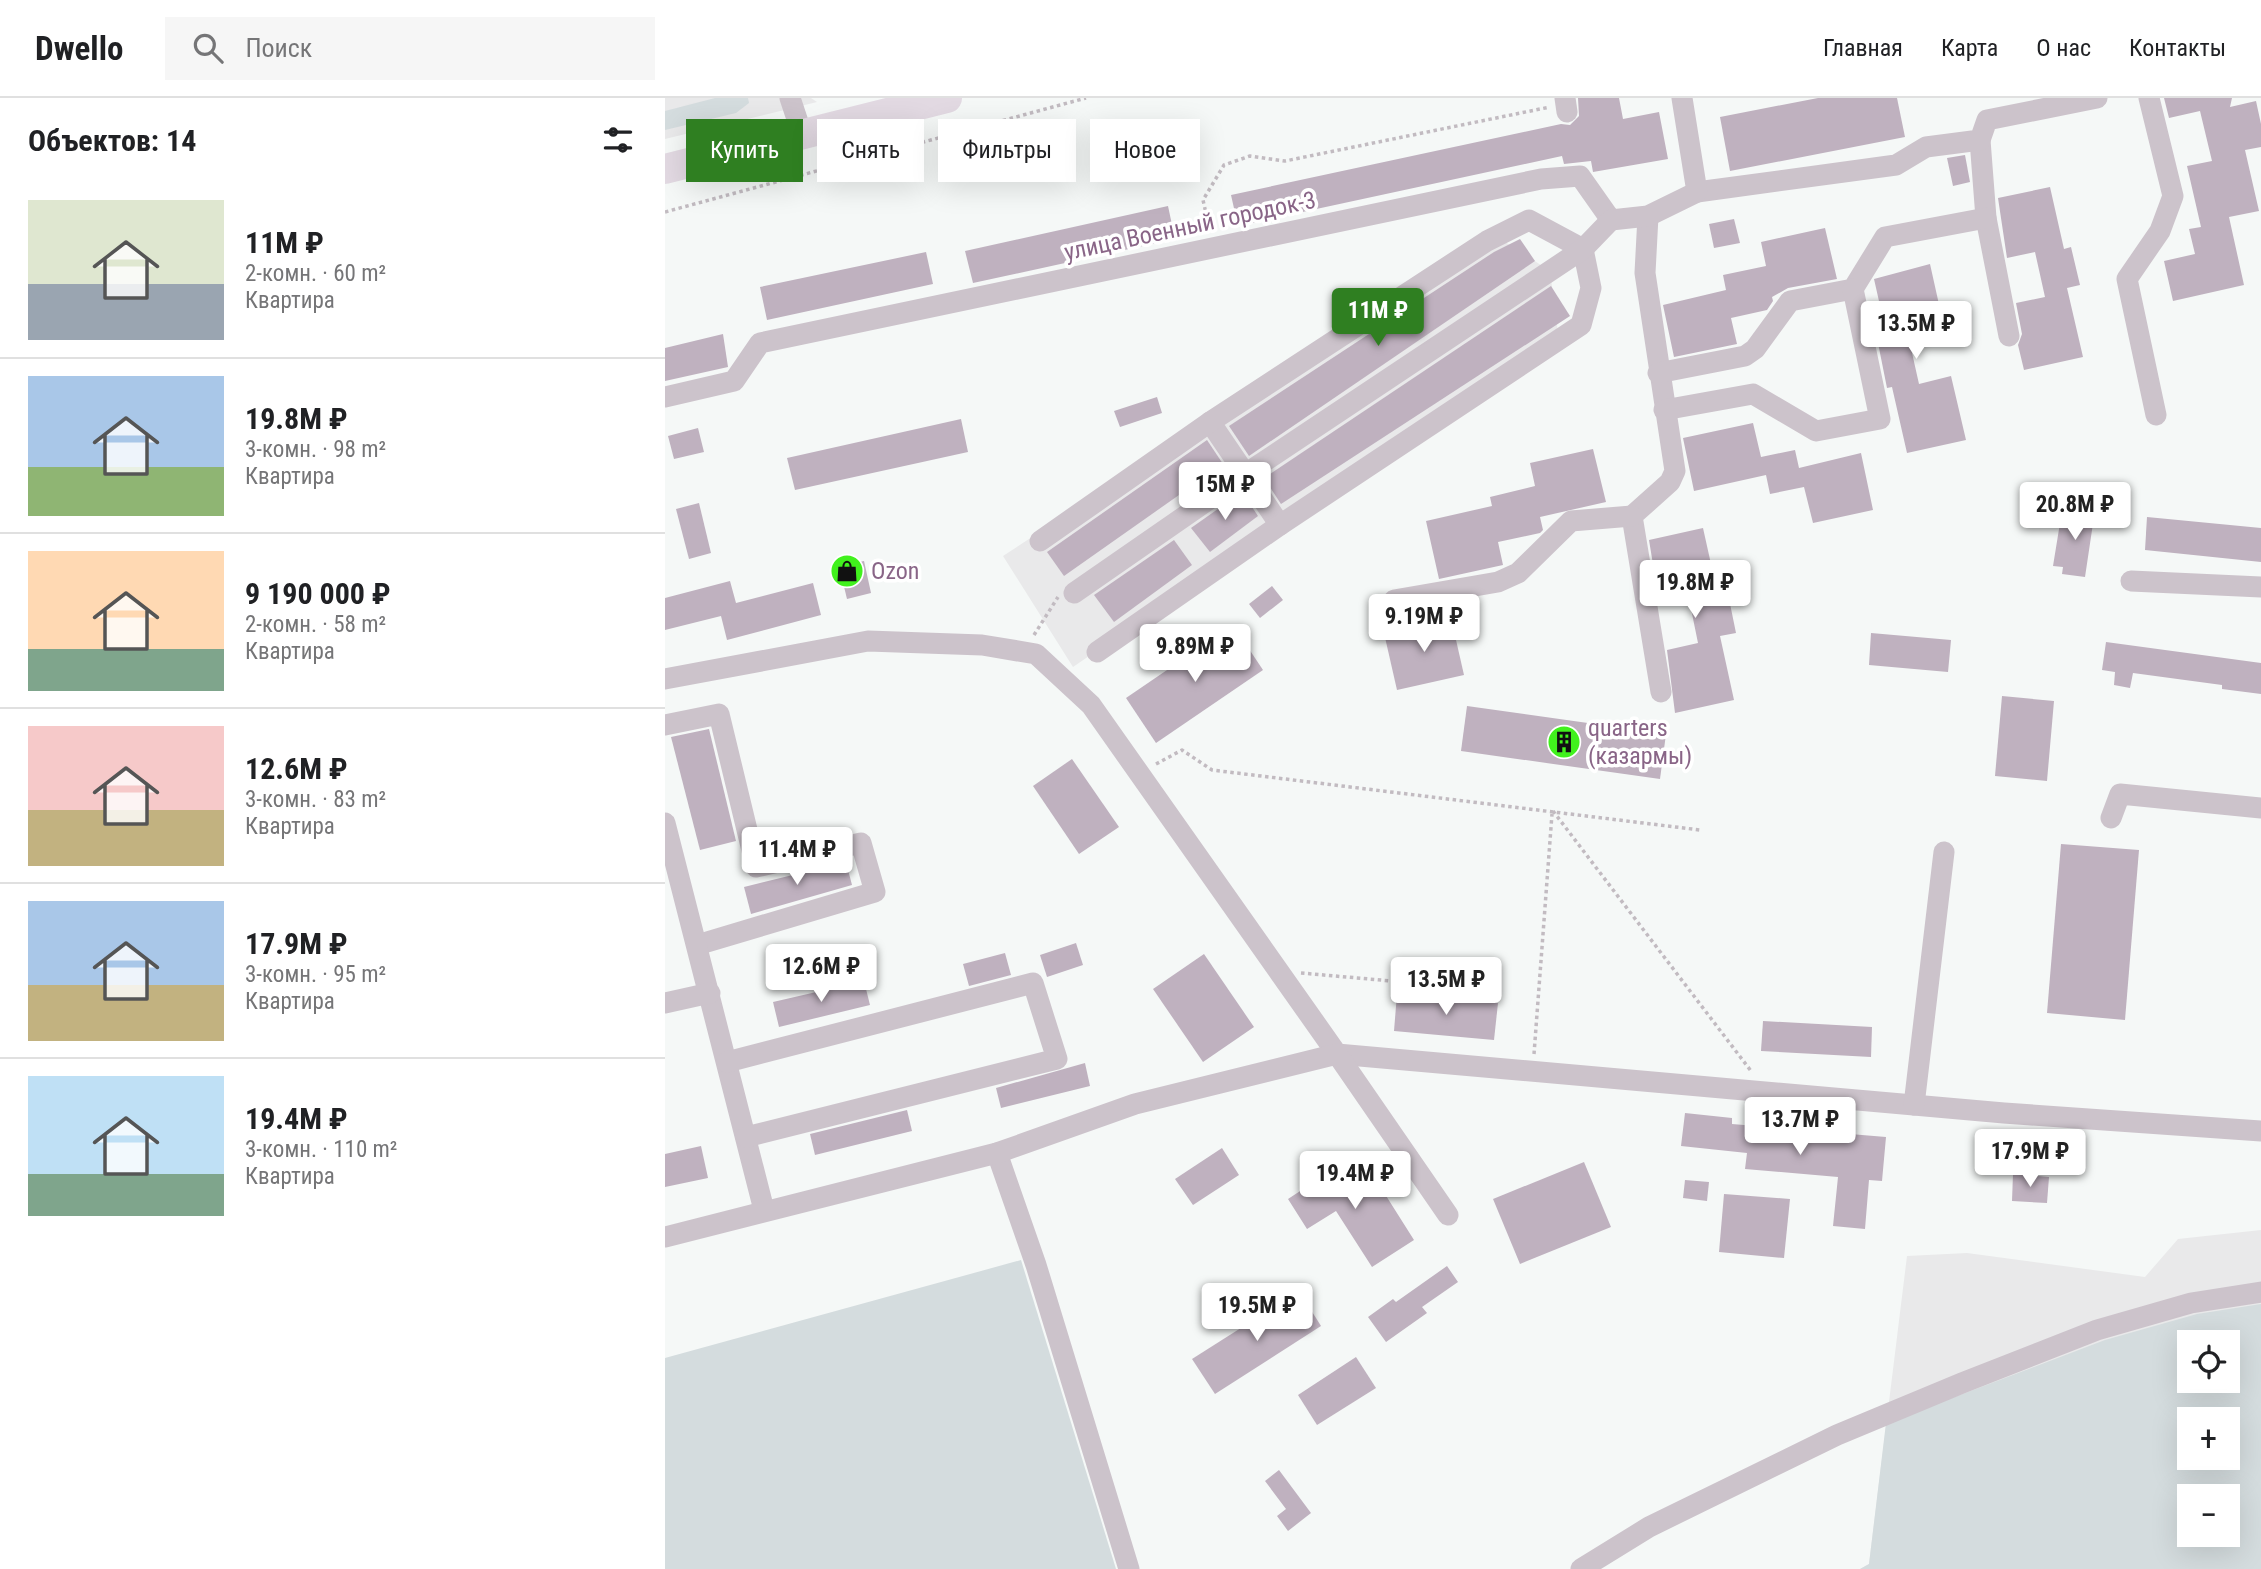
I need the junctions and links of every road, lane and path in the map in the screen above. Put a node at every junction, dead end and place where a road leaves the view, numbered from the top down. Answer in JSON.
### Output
{"nodes":[{"id":1,"x":790,"y":98,"type":"edge"},
{"id":2,"x":1086,"y":98,"type":"edge"},
{"id":3,"x":1682,"y":98,"type":"edge"},
{"id":4,"x":2097,"y":98,"type":"edge"},
{"id":5,"x":2148,"y":98,"type":"edge"},
{"id":6,"x":930,"y":100,"type":"edge"},
{"id":7,"x":1566,"y":105,"type":"edge"},
{"id":8,"x":797,"y":119,"type":"edge"},
{"id":9,"x":803,"y":134,"type":"edge"},
{"id":10,"x":1980,"y":140,"type":"junction"},
{"id":11,"x":686,"y":164,"type":"edge"},
{"id":12,"x":665,"y":169,"type":"edge"},
{"id":13,"x":1697,"y":192,"type":"junction"},
{"id":14,"x":665,"y":212,"type":"edge"},
{"id":15,"x":1648,"y":216,"type":"junction"},
{"id":16,"x":1986,"y":218,"type":"junction"},
{"id":17,"x":1611,"y":220,"type":"junction"},
{"id":18,"x":1214,"y":248,"type":"junction"},
{"id":19,"x":1583,"y":249,"type":"junction"},
{"id":20,"x":1853,"y":289,"type":"junction"},
{"id":21,"x":2009,"y":336,"type":"dead end"},
{"id":22,"x":1658,"y":373,"type":"junction"},
{"id":23,"x":665,"y":397,"type":"edge"},
{"id":24,"x":1664,"y":410,"type":"junction"},
{"id":25,"x":2156,"y":415,"type":"dead end"},
{"id":26,"x":1210,"y":422,"type":"junction"},
{"id":27,"x":1247,"y":473,"type":"junction"},
{"id":28,"x":1632,"y":516,"type":"junction"},
{"id":29,"x":1280,"y":525,"type":"junction"},
{"id":30,"x":1040,"y":541,"type":"dead end"},
{"id":31,"x":2131,"y":581,"type":"dead end"},
{"id":32,"x":2261,"y":587,"type":"edge"},
{"id":33,"x":1067,"y":595,"type":"joint"},
{"id":34,"x":1394,"y":600,"type":"dead end"},
{"id":35,"x":1023,"y":652,"type":"junction"},
{"id":36,"x":1097,"y":652,"type":"dead end"},
{"id":37,"x":665,"y":680,"type":"edge"},
{"id":38,"x":1661,"y":692,"type":"dead end"},
{"id":39,"x":665,"y":725,"type":"edge"},
{"id":40,"x":1139,"y":773,"type":"junction"},
{"id":41,"x":2261,"y":808,"type":"edge"},
{"id":42,"x":1553,"y":811,"type":"junction"},
{"id":43,"x":2111,"y":818,"type":"dead end"},
{"id":44,"x":665,"y":823,"type":"edge"},
{"id":45,"x":1700,"y":830,"type":"dead end"},
{"id":46,"x":1944,"y":852,"type":"dead end"},
{"id":47,"x":697,"y":945,"type":"junction"},
{"id":48,"x":1278,"y":971,"type":"junction"},
{"id":49,"x":1403,"y":982,"type":"dead end"},
{"id":50,"x":710,"y":993,"type":"junction"},
{"id":51,"x":665,"y":1003,"type":"edge"},
{"id":52,"x":1337,"y":1054,"type":"junction"},
{"id":53,"x":727,"y":1062,"type":"junction"},
{"id":54,"x":1533,"y":1071,"type":"junction"},
{"id":55,"x":1766,"y":1092,"type":"junction"},
{"id":56,"x":1914,"y":1105,"type":"junction"},
{"id":57,"x":2261,"y":1131,"type":"edge"},
{"id":58,"x":746,"y":1137,"type":"junction"},
{"id":59,"x":997,"y":1153,"type":"junction"},
{"id":60,"x":764,"y":1210,"type":"junction"},
{"id":61,"x":1448,"y":1215,"type":"dead end"},
{"id":62,"x":665,"y":1237,"type":"edge"},
{"id":63,"x":2261,"y":1292,"type":"edge"},
{"id":64,"x":1129,"y":1569,"type":"edge"},
{"id":65,"x":1581,"y":1569,"type":"edge"}],
"edges":[{"from":1,"to":8,"type":"street"},
{"from":2,"to":14,"type":"path"},
{"from":3,"to":13,"type":"street"},
{"from":4,"to":10,"type":"street"},
{"from":5,"to":25,"type":"street"},
{"from":6,"to":9,"type":"highway"},
{"from":7,"to":18,"type":"path"},
{"from":10,"to":13,"type":"street"},
{"from":10,"to":16,"type":"street"},
{"from":11,"to":12,"type":"highway"},
{"from":13,"to":15,"type":"street"},
{"from":15,"to":17,"type":"street"},
{"from":15,"to":22,"type":"street"},
{"from":16,"to":20,"type":"street"},
{"from":16,"to":21,"type":"street"},
{"from":17,"to":18,"type":"street","name":"улица Военный городок-3"},
{"from":17,"to":19,"type":"street"},
{"from":18,"to":23,"type":"street","name":"улица Военный городок-3"},
{"from":19,"to":26,"type":"street"},
{"from":19,"to":27,"type":"street"},
{"from":19,"to":29,"type":"street"},
{"from":20,"to":22,"type":"street"},
{"from":20,"to":24,"type":"street"},
{"from":22,"to":24,"type":"street"},
{"from":24,"to":28,"type":"street"},
{"from":26,"to":27,"type":"street"},
{"from":26,"to":30,"type":"street"},
{"from":27,"to":29,"type":"street"},
{"from":27,"to":33,"type":"street"},
{"from":28,"to":34,"type":"street"},
{"from":28,"to":38,"type":"street"},
{"from":29,"to":36,"type":"street"},
{"from":31,"to":32,"type":"street"},
{"from":33,"to":35,"type":"path"},
{"from":35,"to":37,"type":"street"},
{"from":35,"to":40,"type":"street"},
{"from":39,"to":47,"type":"street"},
{"from":40,"to":42,"type":"path"},
{"from":40,"to":48,"type":"street"},
{"from":41,"to":43,"type":"street"},
{"from":42,"to":45,"type":"path"},
{"from":42,"to":54,"type":"path"},
{"from":42,"to":55,"type":"path"},
{"from":44,"to":47,"type":"street"},
{"from":46,"to":56,"type":"street"},
{"from":47,"to":50,"type":"street"},
{"from":48,"to":49,"type":"path"},
{"from":48,"to":52,"type":"street"},
{"from":50,"to":51,"type":"street"},
{"from":50,"to":53,"type":"street"},
{"from":52,"to":54,"type":"street"},
{"from":52,"to":59,"type":"street"},
{"from":52,"to":61,"type":"street"},
{"from":53,"to":58,"type":"street"},
{"from":53,"to":58,"type":"street"},
{"from":54,"to":55,"type":"street"},
{"from":55,"to":56,"type":"street"},
{"from":56,"to":57,"type":"street"},
{"from":58,"to":60,"type":"street"},
{"from":59,"to":60,"type":"street"},
{"from":59,"to":64,"type":"street"},
{"from":60,"to":62,"type":"street"},
{"from":63,"to":65,"type":"street"}]}
